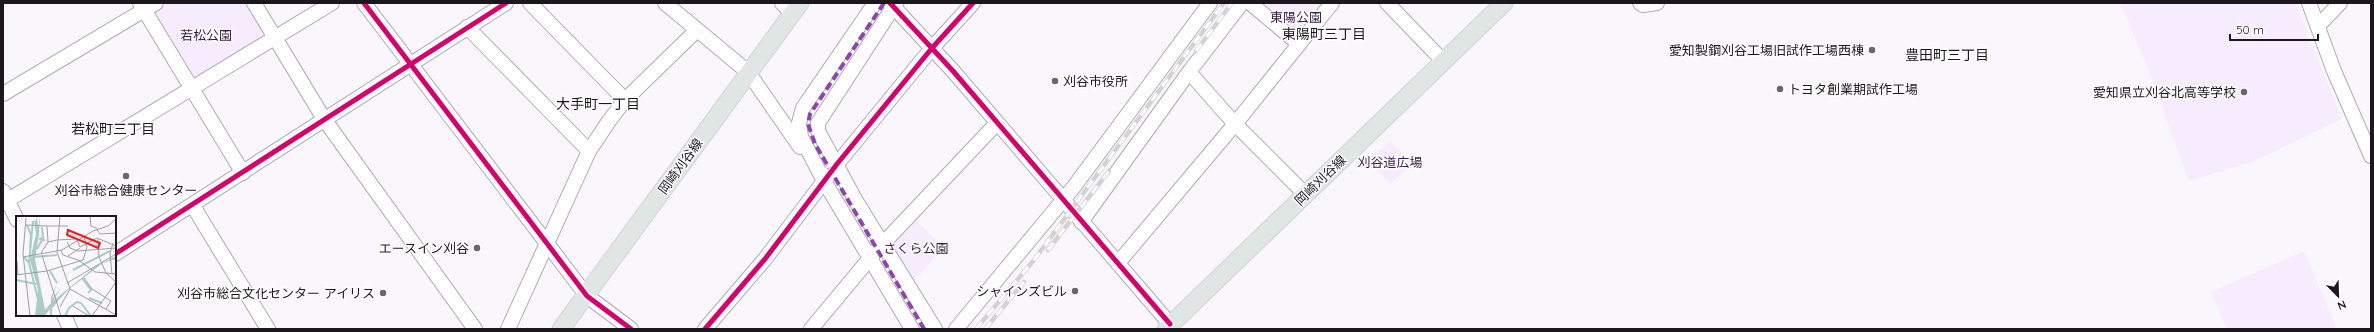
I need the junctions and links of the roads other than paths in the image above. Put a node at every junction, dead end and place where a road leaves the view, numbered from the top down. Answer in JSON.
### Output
{"nodes":[{"id":1,"x":254,"y":3,"type":"edge"},
{"id":2,"x":332,"y":3,"type":"edge"},
{"id":3,"x":364,"y":3,"type":"edge"},
{"id":4,"x":506,"y":3,"type":"edge"},
{"id":5,"x":530,"y":3,"type":"edge"},
{"id":6,"x":665,"y":3,"type":"edge"},
{"id":7,"x":875,"y":3,"type":"edge"},
{"id":8,"x":973,"y":3,"type":"edge"},
{"id":9,"x":1210,"y":3,"type":"edge"},
{"id":10,"x":1242,"y":3,"type":"edge"},
{"id":11,"x":1250,"y":3,"type":"edge"},
{"id":12,"x":1332,"y":3,"type":"edge"},
{"id":13,"x":1388,"y":3,"type":"edge"},
{"id":14,"x":1504,"y":3,"type":"edge"},
{"id":15,"x":1640,"y":3,"type":"edge"},
{"id":16,"x":1657,"y":3,"type":"edge"},
{"id":17,"x":2309,"y":3,"type":"edge"},
{"id":18,"x":2340,"y":3,"type":"edge"},
{"id":19,"x":893,"y":4,"type":"edge"},
{"id":20,"x":147,"y":5,"type":"edge"},
{"id":21,"x":792,"y":7,"type":"edge"},
{"id":22,"x":2318,"y":26,"type":"junction"},
{"id":23,"x":467,"y":27,"type":"junction"},
{"id":24,"x":698,"y":30,"type":"junction"},
{"id":25,"x":276,"y":38,"type":"junction"},
{"id":26,"x":1299,"y":44,"type":"junction"},
{"id":27,"x":932,"y":48,"type":"junction"},
{"id":28,"x":1444,"y":62,"type":"junction"},
{"id":29,"x":410,"y":64,"type":"junction"},
{"id":30,"x":748,"y":72,"type":"junction"},
{"id":31,"x":1189,"y":72,"type":"junction"},
{"id":32,"x":193,"y":89,"type":"junction"},
{"id":33,"x":3,"y":94,"type":"edge"},
{"id":34,"x":625,"y":100,"type":"junction"},
{"id":35,"x":324,"y":119,"type":"junction"},
{"id":36,"x":997,"y":123,"type":"junction"},
{"id":37,"x":1235,"y":124,"type":"junction"},
{"id":38,"x":590,"y":152,"type":"junction"},
{"id":39,"x":2371,"y":156,"type":"edge"},
{"id":40,"x":837,"y":164,"type":"junction"},
{"id":41,"x":243,"y":173,"type":"junction"},
{"id":42,"x":824,"y":181,"type":"junction"},
{"id":43,"x":1304,"y":194,"type":"junction"},
{"id":44,"x":4,"y":198,"type":"edge"},
{"id":45,"x":1063,"y":201,"type":"junction"},
{"id":46,"x":193,"y":206,"type":"junction"},
{"id":47,"x":16,"y":218,"type":"edge"},
{"id":48,"x":1082,"y":222,"type":"junction"},
{"id":49,"x":884,"y":245,"type":"junction"},
{"id":50,"x":548,"y":246,"type":"junction"},
{"id":51,"x":116,"y":253,"type":"edge"},
{"id":52,"x":870,"y":258,"type":"junction"},
{"id":53,"x":1118,"y":263,"type":"junction"},
{"id":54,"x":586,"y":296,"type":"junction"},
{"id":55,"x":64,"y":316,"type":"edge"},
{"id":56,"x":1168,"y":327,"type":"edge"},
{"id":57,"x":70,"y":329,"type":"edge"},
{"id":58,"x":268,"y":329,"type":"edge"},
{"id":59,"x":475,"y":329,"type":"edge"},
{"id":60,"x":508,"y":329,"type":"edge"},
{"id":61,"x":561,"y":329,"type":"edge"},
{"id":62,"x":631,"y":329,"type":"edge"},
{"id":63,"x":705,"y":329,"type":"edge"},
{"id":64,"x":811,"y":329,"type":"edge"},
{"id":65,"x":912,"y":329,"type":"edge"},
{"id":66,"x":935,"y":329,"type":"edge"},
{"id":67,"x":956,"y":329,"type":"edge"}],
"edges":[{"from":1,"to":25,"type":"street"},
{"from":2,"to":25,"type":"street"},
{"from":3,"to":29,"type":"street"},
{"from":4,"to":23,"type":"street"},
{"from":5,"to":34,"type":"street"},
{"from":6,"to":24,"type":"street"},
{"from":7,"to":42,"type":"street"},
{"from":8,"to":27,"type":"street"},
{"from":9,"to":45,"type":"street"},
{"from":10,"to":31,"type":"street"},
{"from":11,"to":26,"type":"street"},
{"from":12,"to":26,"type":"street"},
{"from":13,"to":28,"type":"street"},
{"from":14,"to":28,"type":"main road","name":"岡崎刈谷線"},
{"from":15,"to":16,"type":"street"},
{"from":17,"to":22,"type":"street"},
{"from":18,"to":22,"type":"street"},
{"from":19,"to":27,"type":"street"},
{"from":19,"to":40,"type":"street"},
{"from":20,"to":32,"type":"street"},
{"from":20,"to":33,"type":"street"},
{"from":21,"to":30,"type":"main road","name":"岡崎刈谷線"},
{"from":22,"to":39,"type":"street"},
{"from":23,"to":29,"type":"street"},
{"from":23,"to":38,"type":"street"},
{"from":24,"to":30,"type":"street"},
{"from":24,"to":34,"type":"street"},
{"from":25,"to":32,"type":"street"},
{"from":25,"to":35,"type":"street"},
{"from":26,"to":37,"type":"street"},
{"from":27,"to":36,"type":"street"},
{"from":27,"to":40,"type":"street"},
{"from":28,"to":43,"type":"main road","name":"岡崎刈谷線"},
{"from":29,"to":35,"type":"street"},
{"from":29,"to":50,"type":"street"},
{"from":30,"to":42,"type":"street"},
{"from":30,"to":54,"type":"main road","name":"岡崎刈谷線"},
{"from":31,"to":37,"type":"street"},
{"from":31,"to":48,"type":"street"},
{"from":32,"to":41,"type":"street"},
{"from":32,"to":44,"type":"street"},
{"from":34,"to":38,"type":"street"},
{"from":35,"to":41,"type":"street"},
{"from":35,"to":59,"type":"street"},
{"from":36,"to":45,"type":"street"},
{"from":36,"to":49,"type":"street"},
{"from":37,"to":43,"type":"street"},
{"from":37,"to":53,"type":"street"},
{"from":38,"to":50,"type":"street"},
{"from":40,"to":42,"type":"street"},
{"from":40,"to":49,"type":"street"},
{"from":41,"to":46,"type":"street"},
{"from":42,"to":52,"type":"street"},
{"from":42,"to":63,"type":"street"},
{"from":43,"to":56,"type":"main road","name":"岡崎刈谷線"},
{"from":44,"to":47,"type":"street"},
{"from":45,"to":48,"type":"street"},
{"from":45,"to":67,"type":"street"},
{"from":46,"to":51,"type":"street"},
{"from":46,"to":58,"type":"street"},
{"from":48,"to":53,"type":"street"},
{"from":49,"to":52,"type":"street"},
{"from":49,"to":66,"type":"street"},
{"from":50,"to":54,"type":"street"},
{"from":50,"to":60,"type":"street"},
{"from":52,"to":64,"type":"street"},
{"from":52,"to":65,"type":"street"},
{"from":53,"to":56,"type":"street"},
{"from":54,"to":61,"type":"main road","name":"岡崎刈谷線"},
{"from":54,"to":62,"type":"street"},
{"from":55,"to":57,"type":"street"}]}
